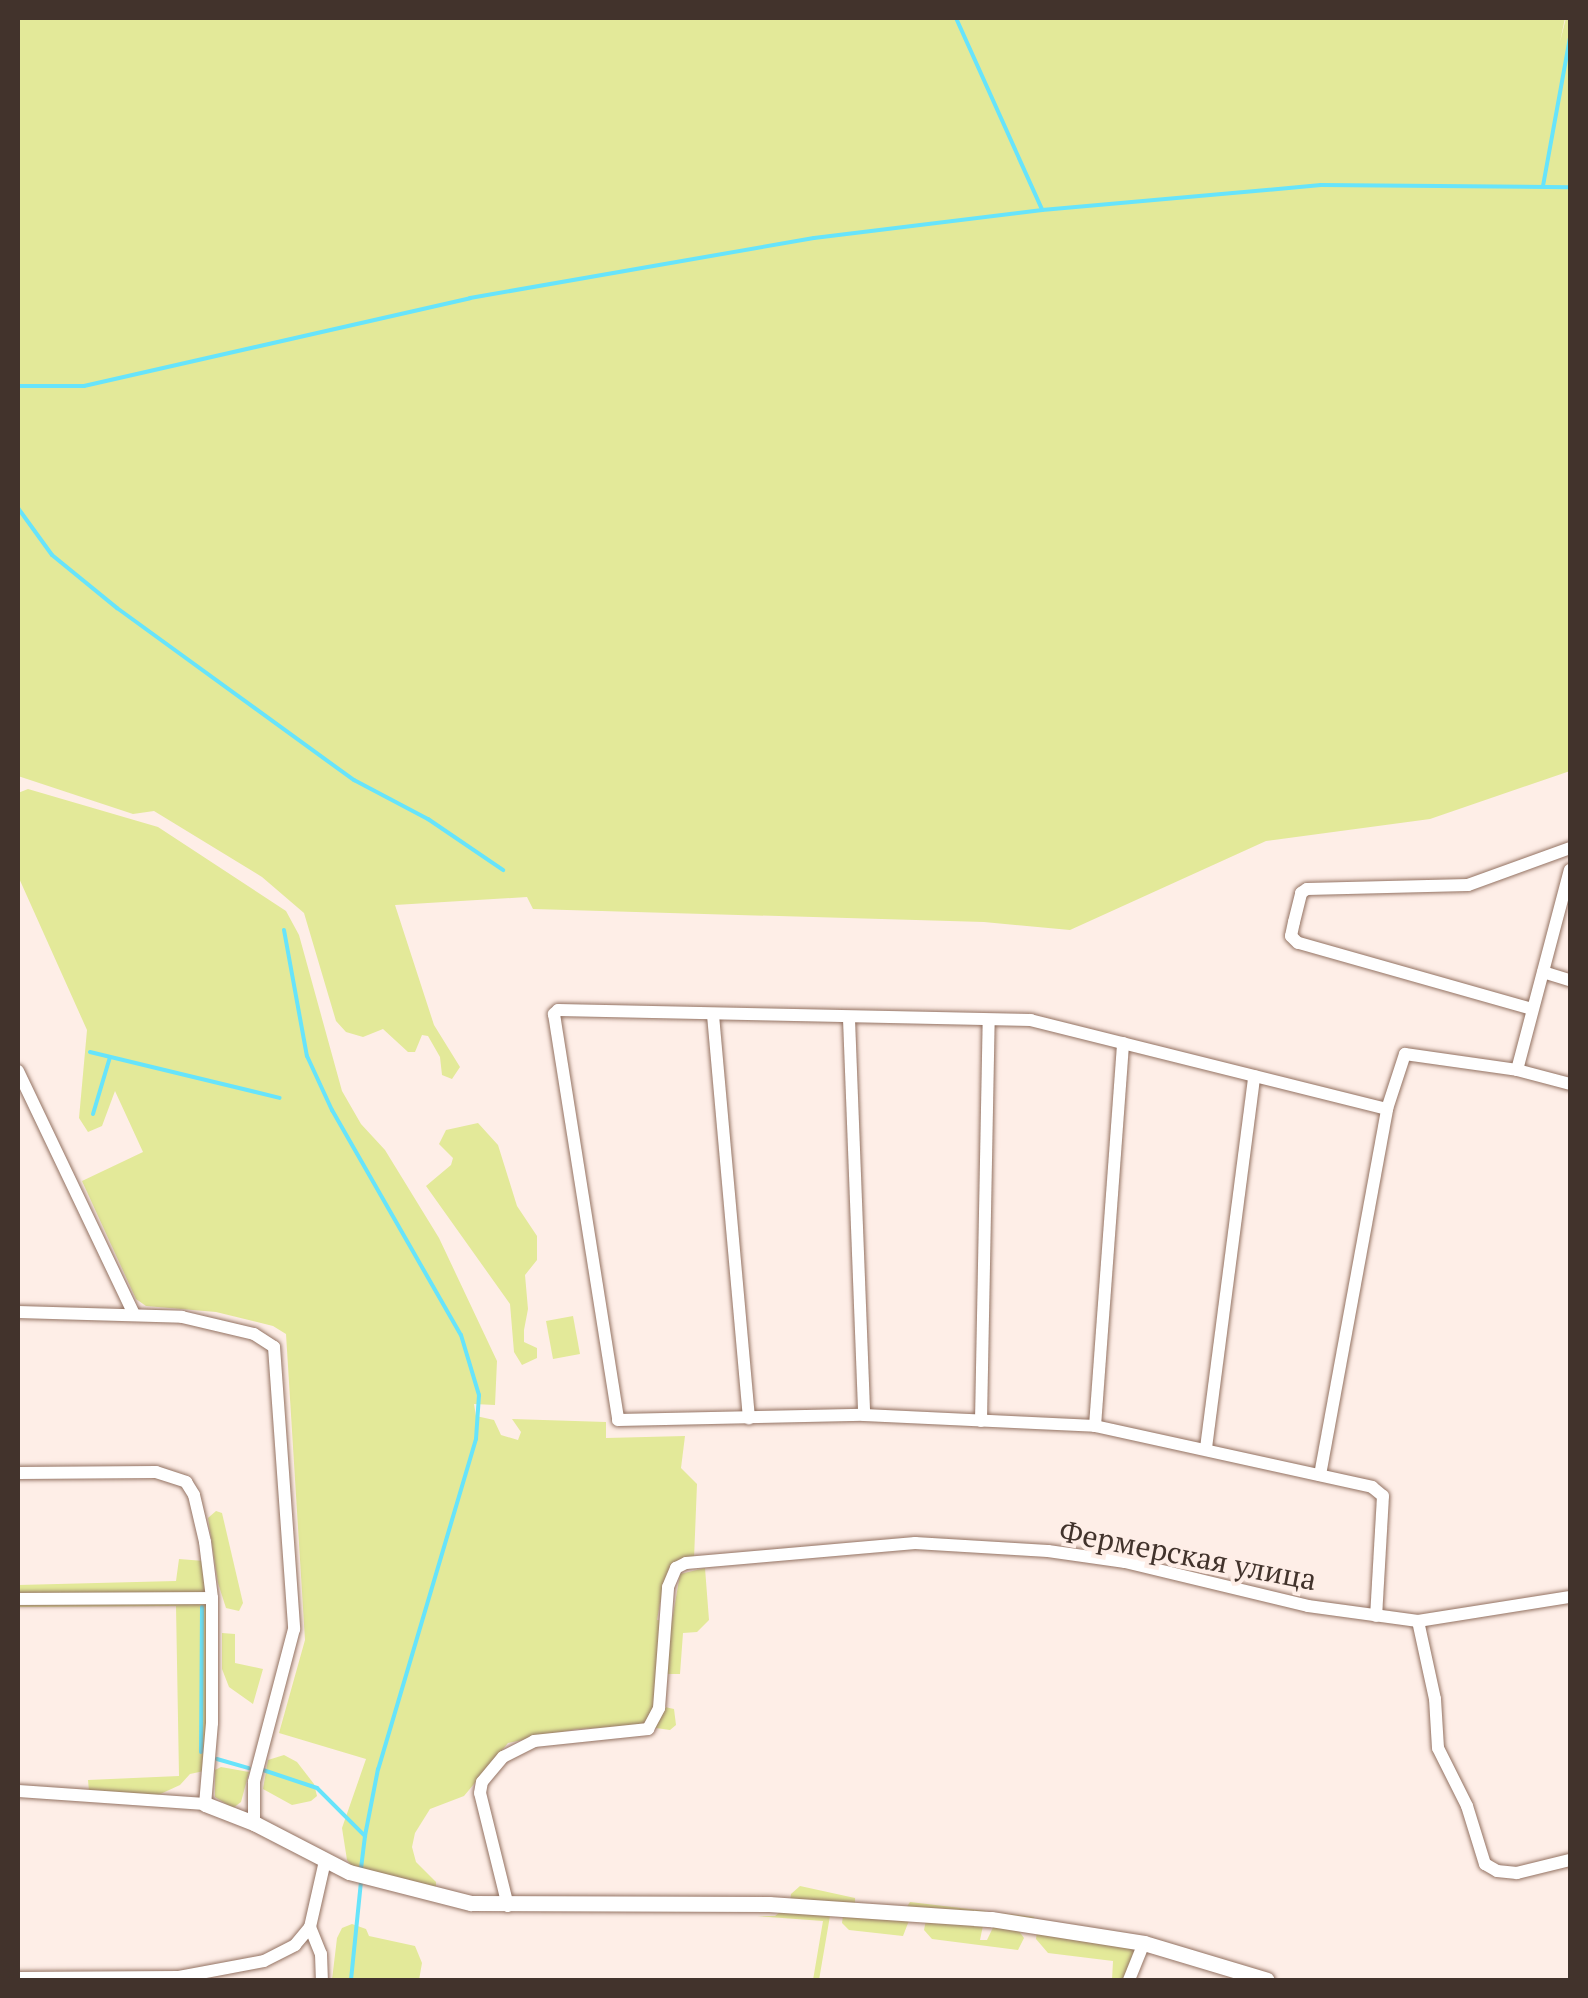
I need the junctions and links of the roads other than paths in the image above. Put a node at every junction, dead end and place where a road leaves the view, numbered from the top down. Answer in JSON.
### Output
{"nodes":[{"id":1,"x":1570,"y":848,"type":"edge"},
{"id":2,"x":1570,"y":870,"type":"edge"},
{"id":3,"x":1543,"y":972,"type":"junction"},
{"id":4,"x":1570,"y":980,"type":"edge"},
{"id":5,"x":1532,"y":1009,"type":"junction"},
{"id":6,"x":713,"y":1015,"type":"junction"},
{"id":7,"x":849,"y":1019,"type":"junction"},
{"id":8,"x":989,"y":1020,"type":"junction"},
{"id":9,"x":1123,"y":1043,"type":"junction"},
{"id":10,"x":1518,"y":1070,"type":"junction"},
{"id":11,"x":18,"y":1071,"type":"edge"},
{"id":12,"x":1254,"y":1076,"type":"junction"},
{"id":13,"x":1570,"y":1084,"type":"edge"},
{"id":14,"x":1387,"y":1109,"type":"junction"},
{"id":15,"x":18,"y":1312,"type":"edge"},
{"id":16,"x":134,"y":1314,"type":"junction"},
{"id":17,"x":864,"y":1415,"type":"junction"},
{"id":18,"x":749,"y":1418,"type":"junction"},
{"id":19,"x":981,"y":1421,"type":"junction"},
{"id":20,"x":1095,"y":1426,"type":"junction"},
{"id":21,"x":1206,"y":1448,"type":"junction"},
{"id":22,"x":18,"y":1472,"type":"edge"},
{"id":23,"x":1320,"y":1475,"type":"junction"},
{"id":24,"x":1570,"y":1597,"type":"edge"},
{"id":25,"x":212,"y":1598,"type":"junction"},
{"id":26,"x":18,"y":1599,"type":"edge"},
{"id":27,"x":1376,"y":1616,"type":"junction"},
{"id":28,"x":1418,"y":1621,"type":"junction"},
{"id":29,"x":18,"y":1791,"type":"edge"},
{"id":30,"x":205,"y":1804,"type":"junction"},
{"id":31,"x":254,"y":1823,"type":"junction"},
{"id":32,"x":1570,"y":1860,"type":"edge"},
{"id":33,"x":325,"y":1861,"type":"junction"},
{"id":34,"x":508,"y":1906,"type":"junction"},
{"id":35,"x":310,"y":1928,"type":"junction"},
{"id":36,"x":1144,"y":1943,"type":"junction"},
{"id":37,"x":18,"y":1978,"type":"edge"},
{"id":38,"x":39,"y":1979,"type":"edge"},
{"id":39,"x":146,"y":1979,"type":"edge"},
{"id":40,"x":322,"y":1980,"type":"edge"},
{"id":41,"x":1129,"y":1980,"type":"edge"},
{"id":42,"x":1267,"y":1980,"type":"edge"}],
"edges":[{"from":1,"to":5,"type":"street"},
{"from":2,"to":3,"type":"street"},
{"from":3,"to":4,"type":"street"},
{"from":3,"to":5,"type":"street"},
{"from":5,"to":10,"type":"street"},
{"from":6,"to":7,"type":"street"},
{"from":6,"to":18,"type":"street"},
{"from":6,"to":18,"type":"street"},
{"from":7,"to":8,"type":"street"},
{"from":7,"to":17,"type":"street"},
{"from":8,"to":9,"type":"street"},
{"from":8,"to":19,"type":"street"},
{"from":9,"to":12,"type":"street"},
{"from":9,"to":20,"type":"street"},
{"from":10,"to":13,"type":"street"},
{"from":10,"to":14,"type":"street"},
{"from":11,"to":16,"type":"street"},
{"from":12,"to":14,"type":"street"},
{"from":12,"to":21,"type":"street"},
{"from":14,"to":23,"type":"street"},
{"from":15,"to":16,"type":"street"},
{"from":16,"to":31,"type":"street"},
{"from":17,"to":18,"type":"street"},
{"from":17,"to":19,"type":"street"},
{"from":19,"to":20,"type":"street"},
{"from":20,"to":21,"type":"street"},
{"from":21,"to":23,"type":"street"},
{"from":22,"to":25,"type":"street"},
{"from":23,"to":27,"type":"street"},
{"from":24,"to":28,"type":"street","name":"Фермерская улица"},
{"from":25,"to":26,"type":"street"},
{"from":25,"to":30,"type":"street"},
{"from":27,"to":28,"type":"street","name":"Фермерская улица"},
{"from":27,"to":34,"type":"street","name":"Фермерская улица"},
{"from":28,"to":32,"type":"street"},
{"from":29,"to":30,"type":"street"},
{"from":30,"to":31,"type":"street"},
{"from":31,"to":33,"type":"street"},
{"from":33,"to":34,"type":"street"},
{"from":33,"to":35,"type":"street"},
{"from":34,"to":36,"type":"street"},
{"from":35,"to":39,"type":"street"},
{"from":35,"to":40,"type":"street"},
{"from":36,"to":41,"type":"street"},
{"from":36,"to":42,"type":"street"},
{"from":37,"to":38,"type":"street"},
{"from":38,"to":39,"type":"street"}]}
